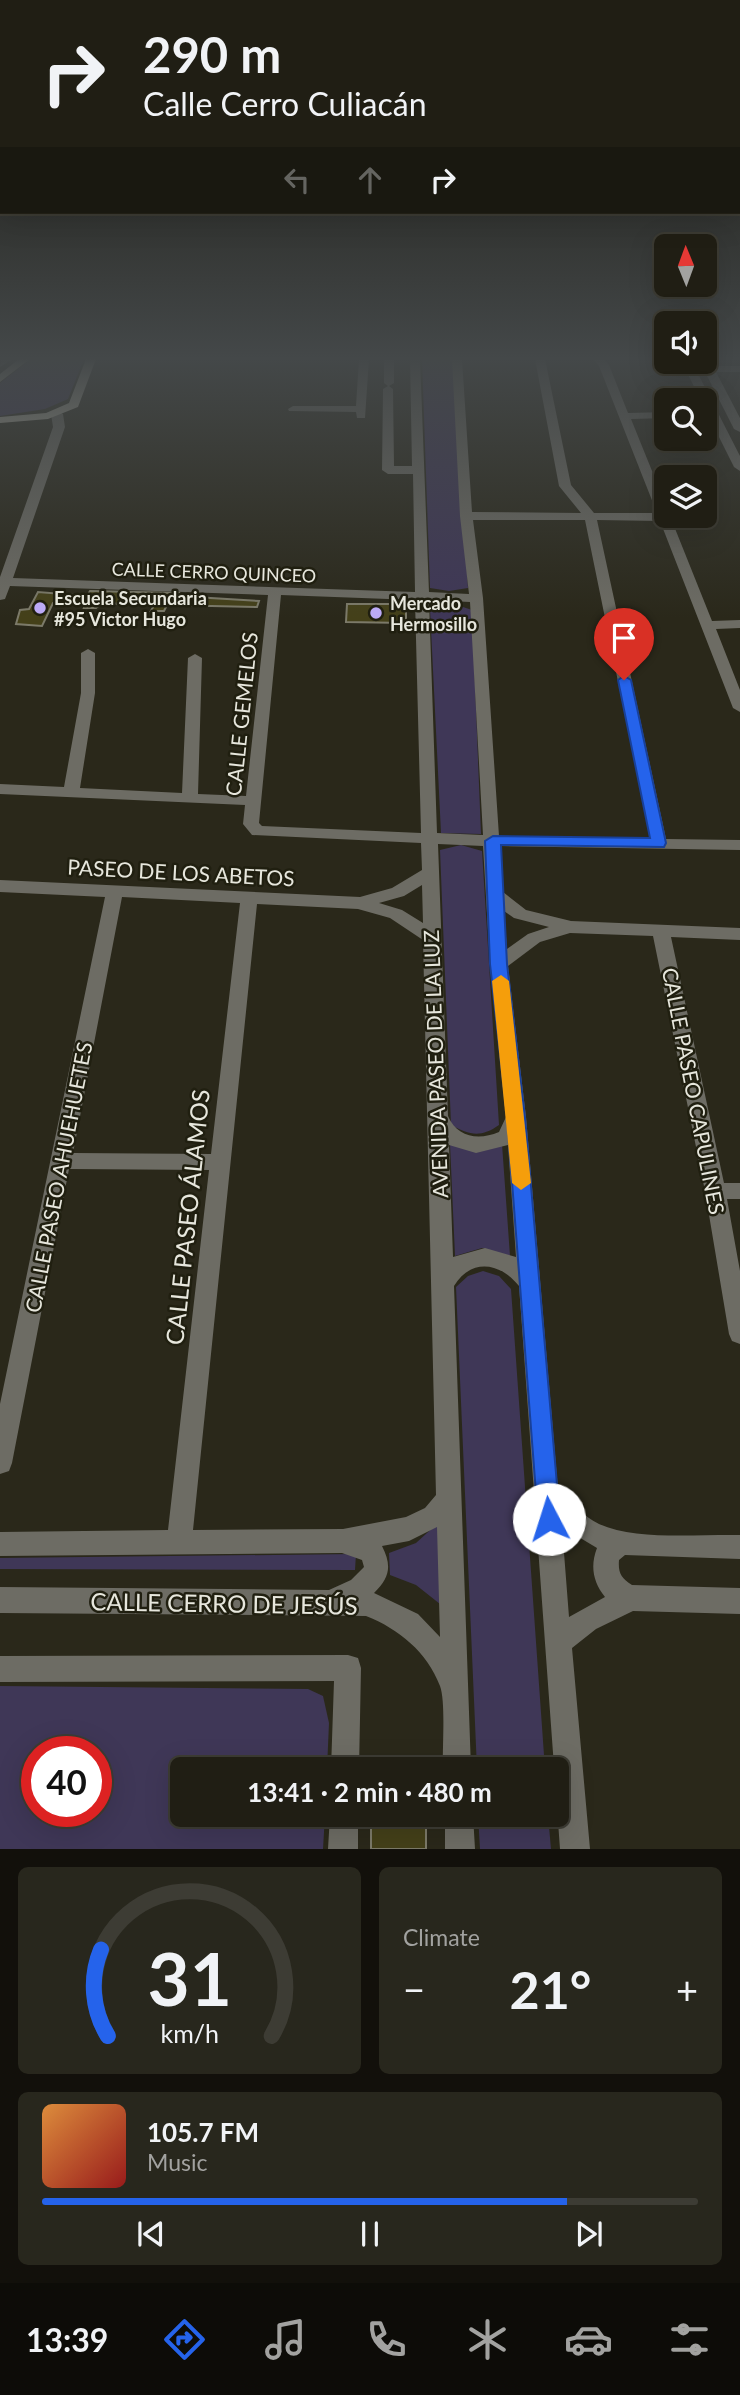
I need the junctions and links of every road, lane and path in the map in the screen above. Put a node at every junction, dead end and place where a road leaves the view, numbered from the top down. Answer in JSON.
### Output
{"nodes":[{"id":1,"x":54,"y":445,"type":"edge"},
{"id":2,"x":392,"y":445,"type":"edge"},
{"id":3,"x":413,"y":445,"type":"edge"},
{"id":4,"x":462,"y":445,"type":"edge"},
{"id":5,"x":557,"y":445,"type":"edge"},
{"id":6,"x":635,"y":445,"type":"edge"},
{"id":7,"x":727,"y":445,"type":"edge"},
{"id":8,"x":740,"y":467,"type":"edge"},
{"id":9,"x":418,"y":470,"type":"junction"},
{"id":10,"x":654,"y":494,"type":"edge"},
{"id":11,"x":466,"y":516,"type":"junction"},
{"id":12,"x":590,"y":516,"type":"junction"},
{"id":13,"x":654,"y":517,"type":"edge"},
{"id":14,"x":668,"y":528,"type":"edge"},
{"id":15,"x":5,"y":582,"type":"junction"},
{"id":16,"x":275,"y":592,"type":"junction"},
{"id":17,"x":0,"y":596,"type":"edge"},
{"id":18,"x":422,"y":598,"type":"junction"},
{"id":19,"x":476,"y":598,"type":"junction"},
{"id":20,"x":740,"y":624,"type":"edge"},
{"id":21,"x":708,"y":625,"type":"junction"},
{"id":22,"x":88,"y":653,"type":"dead end"},
{"id":23,"x":195,"y":658,"type":"dead end"},
{"id":24,"x":740,"y":708,"type":"edge"},
{"id":25,"x":0,"y":789,"type":"edge"},
{"id":26,"x":71,"y":792,"type":"junction"},
{"id":27,"x":190,"y":798,"type":"junction"},
{"id":28,"x":253,"y":801,"type":"junction"},
{"id":29,"x":428,"y":839,"type":"junction"},
{"id":30,"x":493,"y":841,"type":"junction"},
{"id":31,"x":659,"y":843,"type":"junction"},
{"id":32,"x":740,"y":845,"type":"edge"},
{"id":33,"x":430,"y":872,"type":"junction"},
{"id":34,"x":0,"y":886,"type":"edge"},
{"id":35,"x":115,"y":891,"type":"junction"},
{"id":36,"x":493,"y":893,"type":"junction"},
{"id":37,"x":249,"y":897,"type":"junction"},
{"id":38,"x":359,"y":903,"type":"junction"},
{"id":39,"x":571,"y":927,"type":"junction"},
{"id":40,"x":662,"y":931,"type":"junction"},
{"id":41,"x":740,"y":934,"type":"edge"},
{"id":42,"x":430,"y":936,"type":"junction"},
{"id":43,"x":499,"y":964,"type":"junction"},
{"id":44,"x":438,"y":1117,"type":"junction"},
{"id":45,"x":516,"y":1117,"type":"junction"},
{"id":46,"x":61,"y":1161,"type":"junction"},
{"id":47,"x":219,"y":1163,"type":"junction"},
{"id":48,"x":715,"y":1191,"type":"junction"},
{"id":49,"x":740,"y":1191,"type":"edge"},
{"id":50,"x":528,"y":1283,"type":"junction"},
{"id":51,"x":443,"y":1284,"type":"junction"},
{"id":52,"x":740,"y":1334,"type":"edge"},
{"id":53,"x":0,"y":1463,"type":"edge"},
{"id":54,"x":547,"y":1494,"type":"junction"},
{"id":55,"x":450,"y":1498,"type":"junction"},
{"id":56,"x":343,"y":1541,"type":"junction"},
{"id":57,"x":179,"y":1542,"type":"junction"},
{"id":58,"x":622,"y":1542,"type":"junction"},
{"id":59,"x":0,"y":1544,"type":"edge"},
{"id":60,"x":740,"y":1547,"type":"edge"},
{"id":61,"x":631,"y":1598,"type":"junction"},
{"id":62,"x":0,"y":1600,"type":"edge"},
{"id":63,"x":740,"y":1601,"type":"edge"},
{"id":64,"x":333,"y":1602,"type":"junction"},
{"id":65,"x":559,"y":1642,"type":"junction"},
{"id":66,"x":0,"y":1669,"type":"edge"},
{"id":67,"x":453,"y":1683,"type":"junction"},
{"id":68,"x":345,"y":1757,"type":"edge"},
{"id":69,"x":456,"y":1757,"type":"edge"},
{"id":70,"x":344,"y":1827,"type":"edge"},
{"id":71,"x":459,"y":1827,"type":"edge"},
{"id":72,"x":343,"y":1849,"type":"edge"},
{"id":73,"x":460,"y":1849,"type":"edge"},
{"id":74,"x":575,"y":1849,"type":"edge"}],
"edges":[{"from":1,"to":15,"type":"street"},
{"from":2,"to":9,"type":"street"},
{"from":3,"to":9,"type":"street","name":"AVENIDA PASEO DE LA LUZ"},
{"from":4,"to":11,"type":"street"},
{"from":5,"to":12,"type":"street"},
{"from":6,"to":10,"type":"street"},
{"from":7,"to":8,"type":"street"},
{"from":9,"to":18,"type":"street","name":"AVENIDA PASEO DE LA LUZ"},
{"from":11,"to":12,"type":"street"},
{"from":11,"to":19,"type":"street"},
{"from":12,"to":13,"type":"street"},
{"from":12,"to":31,"type":"street"},
{"from":14,"to":21,"type":"street"},
{"from":15,"to":16,"type":"street","name":"CALLE CERRO QUINCEO"},
{"from":15,"to":17,"type":"street"},
{"from":16,"to":18,"type":"street","name":"CALLE CERRO QUINCEO"},
{"from":16,"to":28,"type":"street","name":"CALLE GEMELOS"},
{"from":18,"to":19,"type":"street","name":"CALLE CERRO QUINCEO"},
{"from":18,"to":29,"type":"street","name":"AVENIDA PASEO DE LA LUZ"},
{"from":19,"to":30,"type":"street"},
{"from":20,"to":21,"type":"street"},
{"from":21,"to":24,"type":"street"},
{"from":22,"to":26,"type":"street"},
{"from":23,"to":27,"type":"street"},
{"from":25,"to":26,"type":"street"},
{"from":26,"to":27,"type":"street"},
{"from":27,"to":28,"type":"street"},
{"from":28,"to":29,"type":"street","name":"CALLE GEMELOS"},
{"from":29,"to":30,"type":"street"},
{"from":29,"to":33,"type":"street","name":"AVENIDA PASEO DE LA LUZ"},
{"from":30,"to":31,"type":"street"},
{"from":30,"to":36,"type":"street"},
{"from":31,"to":32,"type":"street"},
{"from":33,"to":38,"type":"street","name":"PASEO DE LOS ABETOS"},
{"from":33,"to":42,"type":"street","name":"AVENIDA PASEO DE LA LUZ"},
{"from":34,"to":35,"type":"street","name":"PASEO DE LOS ABETOS"},
{"from":35,"to":37,"type":"street","name":"PASEO DE LOS ABETOS"},
{"from":35,"to":46,"type":"street","name":"CALLE PASEO AHUEHUETES"},
{"from":36,"to":39,"type":"street"},
{"from":36,"to":43,"type":"street"},
{"from":37,"to":38,"type":"street","name":"PASEO DE LOS ABETOS"},
{"from":37,"to":47,"type":"street","name":"CALLE PASEO ÁLAMOS"},
{"from":38,"to":42,"type":"street","name":"PASEO DE LOS ABETOS"},
{"from":39,"to":40,"type":"street"},
{"from":39,"to":43,"type":"street"},
{"from":40,"to":41,"type":"street"},
{"from":40,"to":48,"type":"street","name":"CALLE PASEO CAPULINES"},
{"from":42,"to":44,"type":"street","name":"AVENIDA PASEO DE LA LUZ"},
{"from":43,"to":45,"type":"street"},
{"from":44,"to":45,"type":"street"},
{"from":44,"to":51,"type":"street","name":"AVENIDA PASEO DE LA LUZ"},
{"from":45,"to":50,"type":"street"},
{"from":46,"to":47,"type":"street"},
{"from":46,"to":53,"type":"street","name":"CALLE PASEO AHUEHUETES"},
{"from":47,"to":57,"type":"street","name":"CALLE PASEO ÁLAMOS"},
{"from":48,"to":49,"type":"street"},
{"from":48,"to":52,"type":"street","name":"CALLE PASEO CAPULINES"},
{"from":50,"to":51,"type":"street"},
{"from":50,"to":54,"type":"street"},
{"from":51,"to":55,"type":"street","name":"AVENIDA PASEO DE LA LUZ"},
{"from":54,"to":58,"type":"street"},
{"from":54,"to":65,"type":"street"},
{"from":55,"to":56,"type":"street"},
{"from":55,"to":67,"type":"street","name":"AVENIDA PASEO DE LA LUZ"},
{"from":56,"to":57,"type":"street"},
{"from":56,"to":64,"type":"street"},
{"from":57,"to":59,"type":"street"},
{"from":58,"to":60,"type":"street"},
{"from":58,"to":61,"type":"street"},
{"from":61,"to":63,"type":"street"},
{"from":61,"to":65,"type":"street"},
{"from":62,"to":64,"type":"street","name":"CALLE CERRO DE JESÚS"},
{"from":64,"to":67,"type":"street","name":"CALLE CERRO DE JESÚS"},
{"from":65,"to":74,"type":"street"},
{"from":66,"to":68,"type":"street"},
{"from":67,"to":69,"type":"street","name":"AVENIDA PASEO DE LA LUZ"},
{"from":70,"to":72,"type":"street"},
{"from":71,"to":73,"type":"street"}]}
